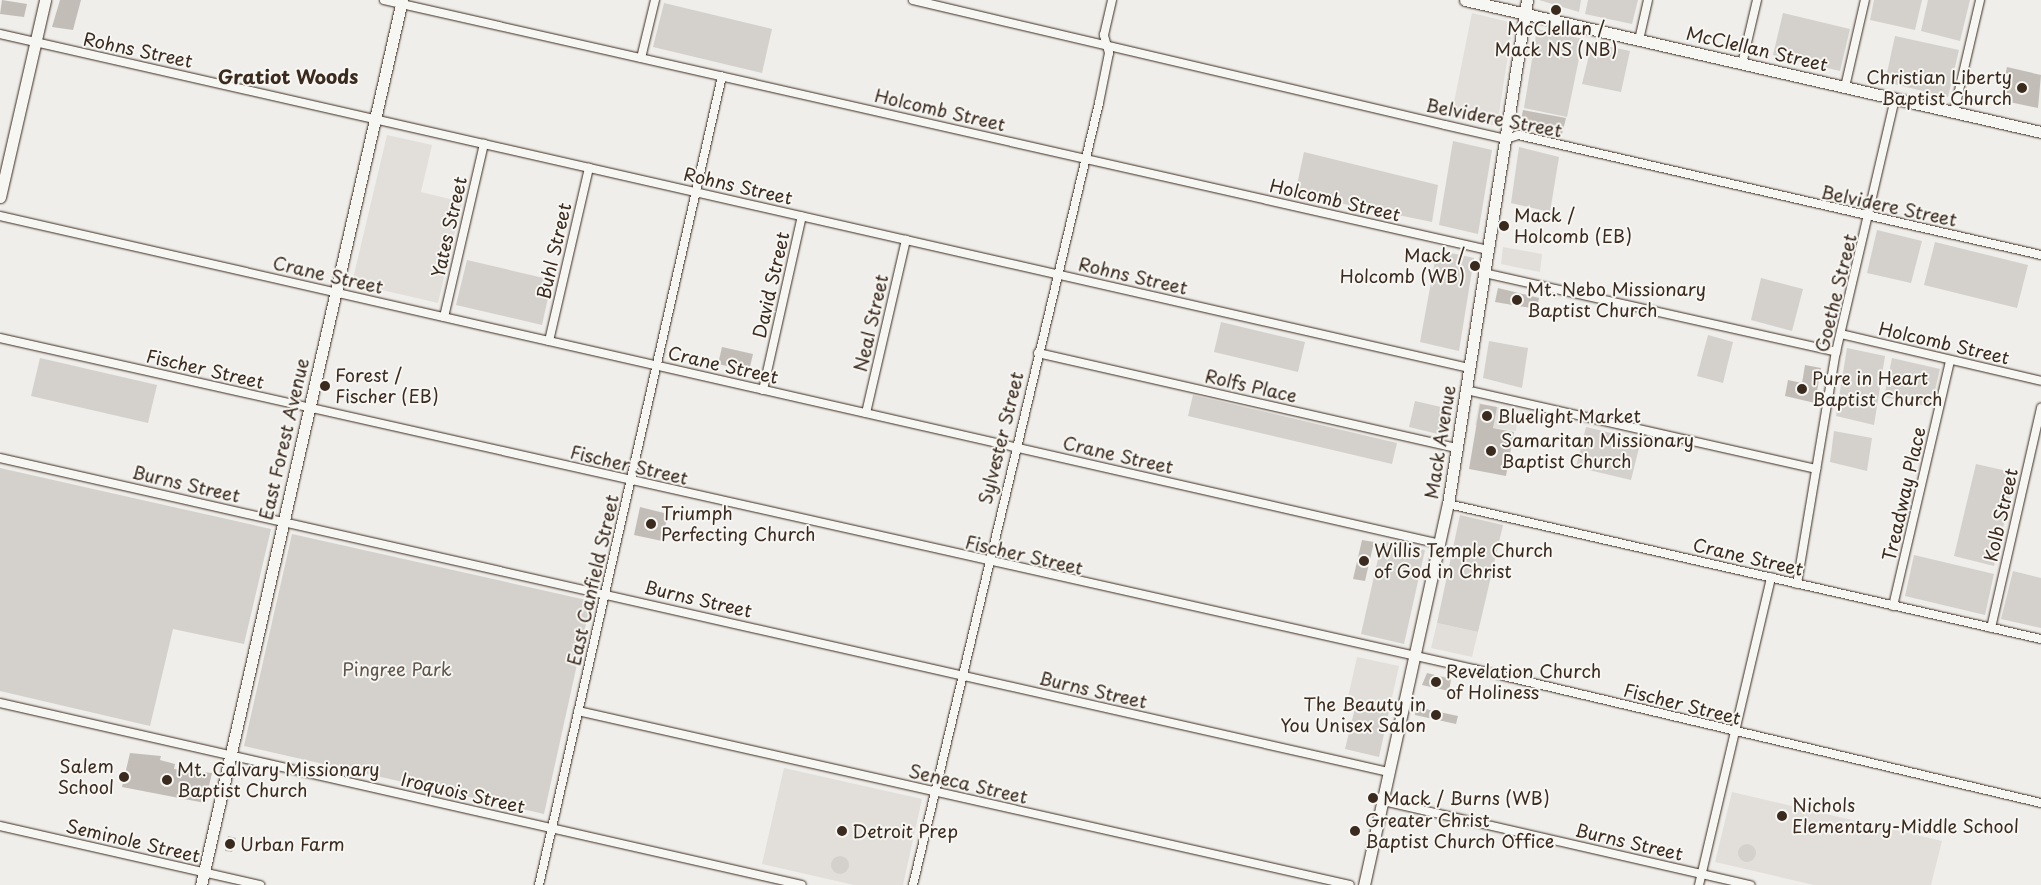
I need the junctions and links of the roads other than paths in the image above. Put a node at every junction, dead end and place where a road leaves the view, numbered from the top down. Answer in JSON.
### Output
{"nodes":[{"id":1,"x":45,"y":0,"type":"edge"},
{"id":2,"x":384,"y":0,"type":"edge"},
{"id":3,"x":655,"y":0,"type":"edge"},
{"id":4,"x":913,"y":0,"type":"edge"},
{"id":5,"x":1112,"y":0,"type":"edge"},
{"id":6,"x":1465,"y":0,"type":"edge"},
{"id":7,"x":1527,"y":0,"type":"edge"},
{"id":8,"x":1648,"y":0,"type":"edge"},
{"id":9,"x":1756,"y":0,"type":"edge"},
{"id":10,"x":1865,"y":0,"type":"edge"},
{"id":11,"x":1980,"y":0,"type":"edge"},
{"id":12,"x":401,"y":2,"type":"edge"},
{"id":13,"x":1525,"y":14,"type":"junction"},
{"id":14,"x":0,"y":34,"type":"edge"},
{"id":15,"x":1638,"y":40,"type":"junction"},
{"id":16,"x":35,"y":42,"type":"junction"},
{"id":17,"x":1107,"y":45,"type":"junction"},
{"id":18,"x":641,"y":58,"type":"junction"},
{"id":19,"x":1742,"y":64,"type":"junction"},
{"id":20,"x":722,"y":76,"type":"junction"},
{"id":21,"x":1845,"y":87,"type":"junction"},
{"id":22,"x":1895,"y":98,"type":"junction"},
{"id":23,"x":1954,"y":112,"type":"junction"},
{"id":24,"x":374,"y":119,"type":"junction"},
{"id":25,"x":2041,"y":132,"type":"edge"},
{"id":26,"x":1506,"y":139,"type":"junction"},
{"id":27,"x":484,"y":144,"type":"junction"},
{"id":28,"x":1085,"y":159,"type":"junction"},
{"id":29,"x":589,"y":168,"type":"junction"},
{"id":30,"x":696,"y":192,"type":"junction"},
{"id":31,"x":0,"y":197,"type":"edge"},
{"id":32,"x":0,"y":216,"type":"edge"},
{"id":33,"x":802,"y":216,"type":"junction"},
{"id":34,"x":1870,"y":216,"type":"junction"},
{"id":35,"x":906,"y":240,"type":"junction"},
{"id":36,"x":1488,"y":250,"type":"junction"},
{"id":37,"x":2041,"y":255,"type":"edge"},
{"id":38,"x":1484,"y":273,"type":"junction"},
{"id":39,"x":1057,"y":275,"type":"junction"},
{"id":40,"x":335,"y":292,"type":"junction"},
{"id":41,"x":444,"y":317,"type":"junction"},
{"id":42,"x":1841,"y":334,"type":"junction"},
{"id":43,"x":0,"y":338,"type":"edge"},
{"id":44,"x":549,"y":341,"type":"junction"},
{"id":45,"x":1836,"y":352,"type":"junction"},
{"id":46,"x":1038,"y":353,"type":"junction"},
{"id":47,"x":1950,"y":361,"type":"junction"},
{"id":48,"x":656,"y":366,"type":"junction"},
{"id":49,"x":1470,"y":368,"type":"junction"},
{"id":50,"x":2041,"y":382,"type":"edge"},
{"id":51,"x":763,"y":390,"type":"junction"},
{"id":52,"x":1466,"y":390,"type":"junction"},
{"id":53,"x":310,"y":408,"type":"junction"},
{"id":54,"x":2041,"y":408,"type":"edge"},
{"id":55,"x":866,"y":413,"type":"junction"},
{"id":56,"x":1014,"y":447,"type":"junction"},
{"id":57,"x":1457,"y":448,"type":"junction"},
{"id":58,"x":0,"y":458,"type":"edge"},
{"id":59,"x":1816,"y":469,"type":"junction"},
{"id":60,"x":630,"y":481,"type":"junction"},
{"id":61,"x":1448,"y":504,"type":"junction"},
{"id":62,"x":283,"y":522,"type":"junction"},
{"id":63,"x":1440,"y":544,"type":"junction"},
{"id":64,"x":986,"y":562,"type":"junction"},
{"id":65,"x":1771,"y":577,"type":"junction"},
{"id":66,"x":1797,"y":584,"type":"junction"},
{"id":67,"x":605,"y":593,"type":"junction"},
{"id":68,"x":1893,"y":606,"type":"junction"},
{"id":69,"x":1991,"y":628,"type":"junction"},
{"id":70,"x":2041,"y":640,"type":"edge"},
{"id":71,"x":1414,"y":657,"type":"junction"},
{"id":72,"x":960,"y":675,"type":"junction"},
{"id":73,"x":0,"y":703,"type":"edge"},
{"id":74,"x":578,"y":711,"type":"junction"},
{"id":75,"x":1734,"y":732,"type":"junction"},
{"id":76,"x":231,"y":756,"type":"junction"},
{"id":77,"x":1389,"y":772,"type":"junction"},
{"id":78,"x":934,"y":792,"type":"junction"},
{"id":79,"x":1383,"y":801,"type":"junction"},
{"id":80,"x":2041,"y":803,"type":"edge"},
{"id":81,"x":0,"y":826,"type":"edge"},
{"id":82,"x":552,"y":828,"type":"junction"},
{"id":83,"x":204,"y":872,"type":"junction"},
{"id":84,"x":1702,"y":874,"type":"junction"},
{"id":85,"x":201,"y":885,"type":"edge"},
{"id":86,"x":260,"y":885,"type":"edge"},
{"id":87,"x":539,"y":885,"type":"edge"},
{"id":88,"x":802,"y":885,"type":"edge"},
{"id":89,"x":913,"y":885,"type":"edge"},
{"id":90,"x":1350,"y":885,"type":"edge"},
{"id":91,"x":1364,"y":885,"type":"edge"},
{"id":92,"x":1699,"y":885,"type":"edge"},
{"id":93,"x":1752,"y":885,"type":"edge"}],
"edges":[{"from":1,"to":16,"type":"main road"},
{"from":2,"to":12,"type":"street","name":"Holcomb Street"},
{"from":3,"to":18,"type":"street"},
{"from":4,"to":17,"type":"street","name":"Belvidere Street"},
{"from":5,"to":17,"type":"street","name":"Sylvester Street"},
{"from":6,"to":13,"type":"main road","name":"McClellan Street"},
{"from":7,"to":13,"type":"main road","name":"Mack Avenue"},
{"from":8,"to":15,"type":"street"},
{"from":9,"to":19,"type":"street"},
{"from":10,"to":21,"type":"street"},
{"from":11,"to":23,"type":"street"},
{"from":12,"to":18,"type":"street","name":"Holcomb Street"},
{"from":12,"to":24,"type":"main road","name":"East Forest Avenue"},
{"from":13,"to":15,"type":"main road","name":"McClellan Street"},
{"from":13,"to":26,"type":"main road","name":"Mack Avenue"},
{"from":14,"to":16,"type":"street","name":"Rohns Street"},
{"from":15,"to":19,"type":"main road","name":"McClellan Street"},
{"from":16,"to":24,"type":"street","name":"Rohns Street"},
{"from":16,"to":31,"type":"main road"},
{"from":17,"to":26,"type":"street","name":"Belvidere Street"},
{"from":17,"to":28,"type":"street","name":"Sylvester Street"},
{"from":18,"to":20,"type":"street","name":"Holcomb Street"},
{"from":19,"to":21,"type":"main road","name":"McClellan Street"},
{"from":20,"to":28,"type":"street","name":"Holcomb Street"},
{"from":20,"to":30,"type":"street","name":"East Canfield Street"},
{"from":21,"to":22,"type":"main road","name":"McClellan Street"},
{"from":22,"to":23,"type":"main road","name":"McClellan Street"},
{"from":22,"to":34,"type":"street","name":"Goethe Street"},
{"from":23,"to":25,"type":"main road","name":"McClellan Street"},
{"from":24,"to":27,"type":"street","name":"Rohns Street"},
{"from":24,"to":40,"type":"main road","name":"East Forest Avenue"},
{"from":26,"to":34,"type":"street","name":"Belvidere Street"},
{"from":26,"to":36,"type":"main road","name":"Mack Avenue"},
{"from":27,"to":29,"type":"street","name":"Rohns Street"},
{"from":27,"to":41,"type":"street","name":"Yates Street"},
{"from":28,"to":36,"type":"street","name":"Holcomb Street"},
{"from":28,"to":39,"type":"street","name":"Sylvester Street"},
{"from":29,"to":30,"type":"street","name":"Rohns Street"},
{"from":29,"to":44,"type":"street","name":"Buhl Street"},
{"from":30,"to":33,"type":"street","name":"Rohns Street"},
{"from":30,"to":48,"type":"street","name":"East Canfield Street"},
{"from":32,"to":40,"type":"street","name":"Crane Street"},
{"from":33,"to":35,"type":"street","name":"Rohns Street"},
{"from":33,"to":51,"type":"street","name":"David Street"},
{"from":34,"to":37,"type":"street","name":"Belvidere Street"},
{"from":34,"to":42,"type":"street","name":"Goethe Street"},
{"from":35,"to":39,"type":"street","name":"Rohns Street"},
{"from":35,"to":55,"type":"street","name":"Neal Street"},
{"from":36,"to":38,"type":"main road","name":"Mack Avenue"},
{"from":38,"to":45,"type":"street"},
{"from":38,"to":49,"type":"main road","name":"Mack Avenue"},
{"from":39,"to":46,"type":"street","name":"Sylvester Street"},
{"from":39,"to":49,"type":"street","name":"Rohns Street"},
{"from":40,"to":41,"type":"street","name":"Crane Street"},
{"from":40,"to":53,"type":"main road","name":"East Forest Avenue"},
{"from":41,"to":44,"type":"street","name":"Crane Street"},
{"from":42,"to":45,"type":"street","name":"Goethe Street"},
{"from":42,"to":47,"type":"street","name":"Holcomb Street"},
{"from":43,"to":53,"type":"street","name":"Fischer Street"},
{"from":44,"to":48,"type":"street","name":"Crane Street"},
{"from":45,"to":59,"type":"street","name":"Goethe Street"},
{"from":46,"to":56,"type":"street","name":"Sylvester Street"},
{"from":46,"to":57,"type":"street","name":"Rolfs Place"},
{"from":47,"to":50,"type":"street","name":"Holcomb Street"},
{"from":47,"to":68,"type":"street","name":"Treadway Place"},
{"from":48,"to":51,"type":"street","name":"Crane Street"},
{"from":48,"to":60,"type":"street","name":"East Canfield Street"},
{"from":49,"to":52,"type":"main road","name":"Mack Avenue"},
{"from":51,"to":55,"type":"street","name":"Crane Street"},
{"from":52,"to":57,"type":"main road","name":"Mack Avenue"},
{"from":52,"to":59,"type":"street"},
{"from":53,"to":60,"type":"street","name":"Fischer Street"},
{"from":53,"to":62,"type":"main road","name":"East Forest Avenue"},
{"from":54,"to":69,"type":"street","name":"Kolb Street"},
{"from":55,"to":56,"type":"street","name":"Crane Street"},
{"from":56,"to":63,"type":"street","name":"Crane Street"},
{"from":56,"to":64,"type":"street","name":"Sylvester Street"},
{"from":57,"to":61,"type":"main road","name":"Mack Avenue"},
{"from":58,"to":62,"type":"street","name":"Burns Street"},
{"from":59,"to":66,"type":"street","name":"Goethe Street"},
{"from":60,"to":64,"type":"street","name":"Fischer Street"},
{"from":60,"to":67,"type":"street","name":"East Canfield Street"},
{"from":61,"to":63,"type":"main road","name":"Mack Avenue"},
{"from":61,"to":65,"type":"street","name":"Crane Street"},
{"from":62,"to":67,"type":"street","name":"Burns Street"},
{"from":62,"to":76,"type":"main road","name":"East Forest Avenue"},
{"from":63,"to":71,"type":"main road","name":"Mack Avenue"},
{"from":64,"to":71,"type":"street","name":"Fischer Street"},
{"from":64,"to":72,"type":"street","name":"Sylvester Street"},
{"from":65,"to":66,"type":"street","name":"Crane Street"},
{"from":65,"to":75,"type":"street"},
{"from":66,"to":68,"type":"street","name":"Crane Street"},
{"from":67,"to":72,"type":"street","name":"Burns Street"},
{"from":67,"to":74,"type":"street","name":"East Canfield Street"},
{"from":68,"to":69,"type":"street","name":"Crane Street"},
{"from":69,"to":70,"type":"street","name":"Crane Street"},
{"from":71,"to":75,"type":"street","name":"Fischer Street"},
{"from":71,"to":77,"type":"main road","name":"Mack Avenue"},
{"from":72,"to":77,"type":"street","name":"Burns Street"},
{"from":72,"to":78,"type":"street","name":"Sylvester Street"},
{"from":73,"to":76,"type":"street","name":"Iroquois Street"},
{"from":74,"to":78,"type":"street","name":"Seneca Street"},
{"from":74,"to":82,"type":"street","name":"East Canfield Street"},
{"from":75,"to":80,"type":"street","name":"Fischer Street"},
{"from":75,"to":84,"type":"street"},
{"from":76,"to":82,"type":"street","name":"Iroquois Street"},
{"from":76,"to":83,"type":"main road","name":"East Forest Avenue"},
{"from":77,"to":79,"type":"main road","name":"Mack Avenue"},
{"from":78,"to":89,"type":"street","name":"Sylvester Street"},
{"from":78,"to":90,"type":"street","name":"Seneca Street"},
{"from":79,"to":84,"type":"street","name":"Burns Street"},
{"from":79,"to":91,"type":"main road","name":"Mack Avenue"},
{"from":81,"to":83,"type":"street","name":"Seminole Street"},
{"from":82,"to":87,"type":"street","name":"East Canfield Street"},
{"from":82,"to":88,"type":"street","name":"Iroquois Street"},
{"from":83,"to":85,"type":"main road","name":"East Forest Avenue"},
{"from":83,"to":86,"type":"street","name":"Seminole Street"},
{"from":84,"to":92,"type":"street"},
{"from":84,"to":93,"type":"street","name":"Burns Street"}]}
